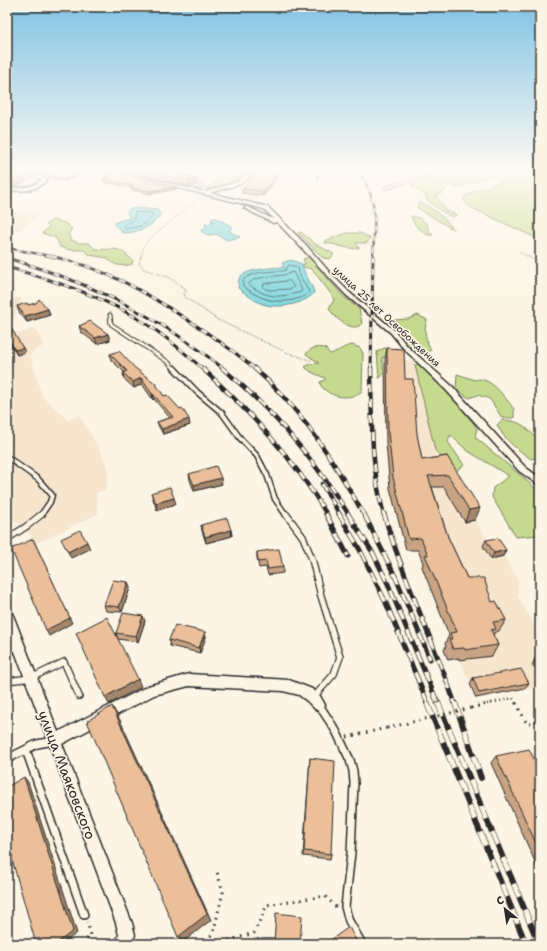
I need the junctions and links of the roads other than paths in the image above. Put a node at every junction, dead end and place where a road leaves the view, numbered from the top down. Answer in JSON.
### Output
{"nodes":[{"id":1,"x":273,"y":215,"type":"edge"},
{"id":2,"x":110,"y":315,"type":"dead end"},
{"id":3,"x":7,"y":457,"type":"edge"},
{"id":4,"x":540,"y":483,"type":"edge"},
{"id":5,"x":7,"y":539,"type":"edge"},
{"id":6,"x":7,"y":615,"type":"edge"},
{"id":7,"x":17,"y":640,"type":"junction"},
{"id":8,"x":7,"y":657,"type":"edge"},
{"id":9,"x":31,"y":678,"type":"junction"},
{"id":10,"x":7,"y":681,"type":"edge"},
{"id":11,"x":79,"y":696,"type":"dead end"},
{"id":12,"x":317,"y":701,"type":"junction"},
{"id":13,"x":54,"y":741,"type":"junction"},
{"id":14,"x":26,"y":750,"type":"junction"},
{"id":15,"x":7,"y":759,"type":"edge"},
{"id":16,"x":84,"y":915,"type":"road end"},
{"id":17,"x":125,"y":940,"type":"edge"},
{"id":18,"x":362,"y":944,"type":"edge"}],
"edges":[{"from":1,"to":4,"type":"street","name":"улица 25 лет Освобождения"},
{"from":2,"to":12,"type":"lane"},
{"from":3,"to":5,"type":"lane"},
{"from":6,"to":7,"type":"street","name":"улица Маяковского"},
{"from":7,"to":8,"type":"lane"},
{"from":7,"to":9,"type":"street","name":"улица Маяковского"},
{"from":9,"to":10,"type":"lane"},
{"from":9,"to":11,"type":"lane"},
{"from":9,"to":13,"type":"street","name":"улица Маяковского"},
{"from":12,"to":13,"type":"street"},
{"from":12,"to":18,"type":"lane"},
{"from":13,"to":14,"type":"lane"},
{"from":13,"to":17,"type":"street","name":"улица Маяковского"},
{"from":14,"to":15,"type":"lane"},
{"from":14,"to":16,"type":"lane"}]}
